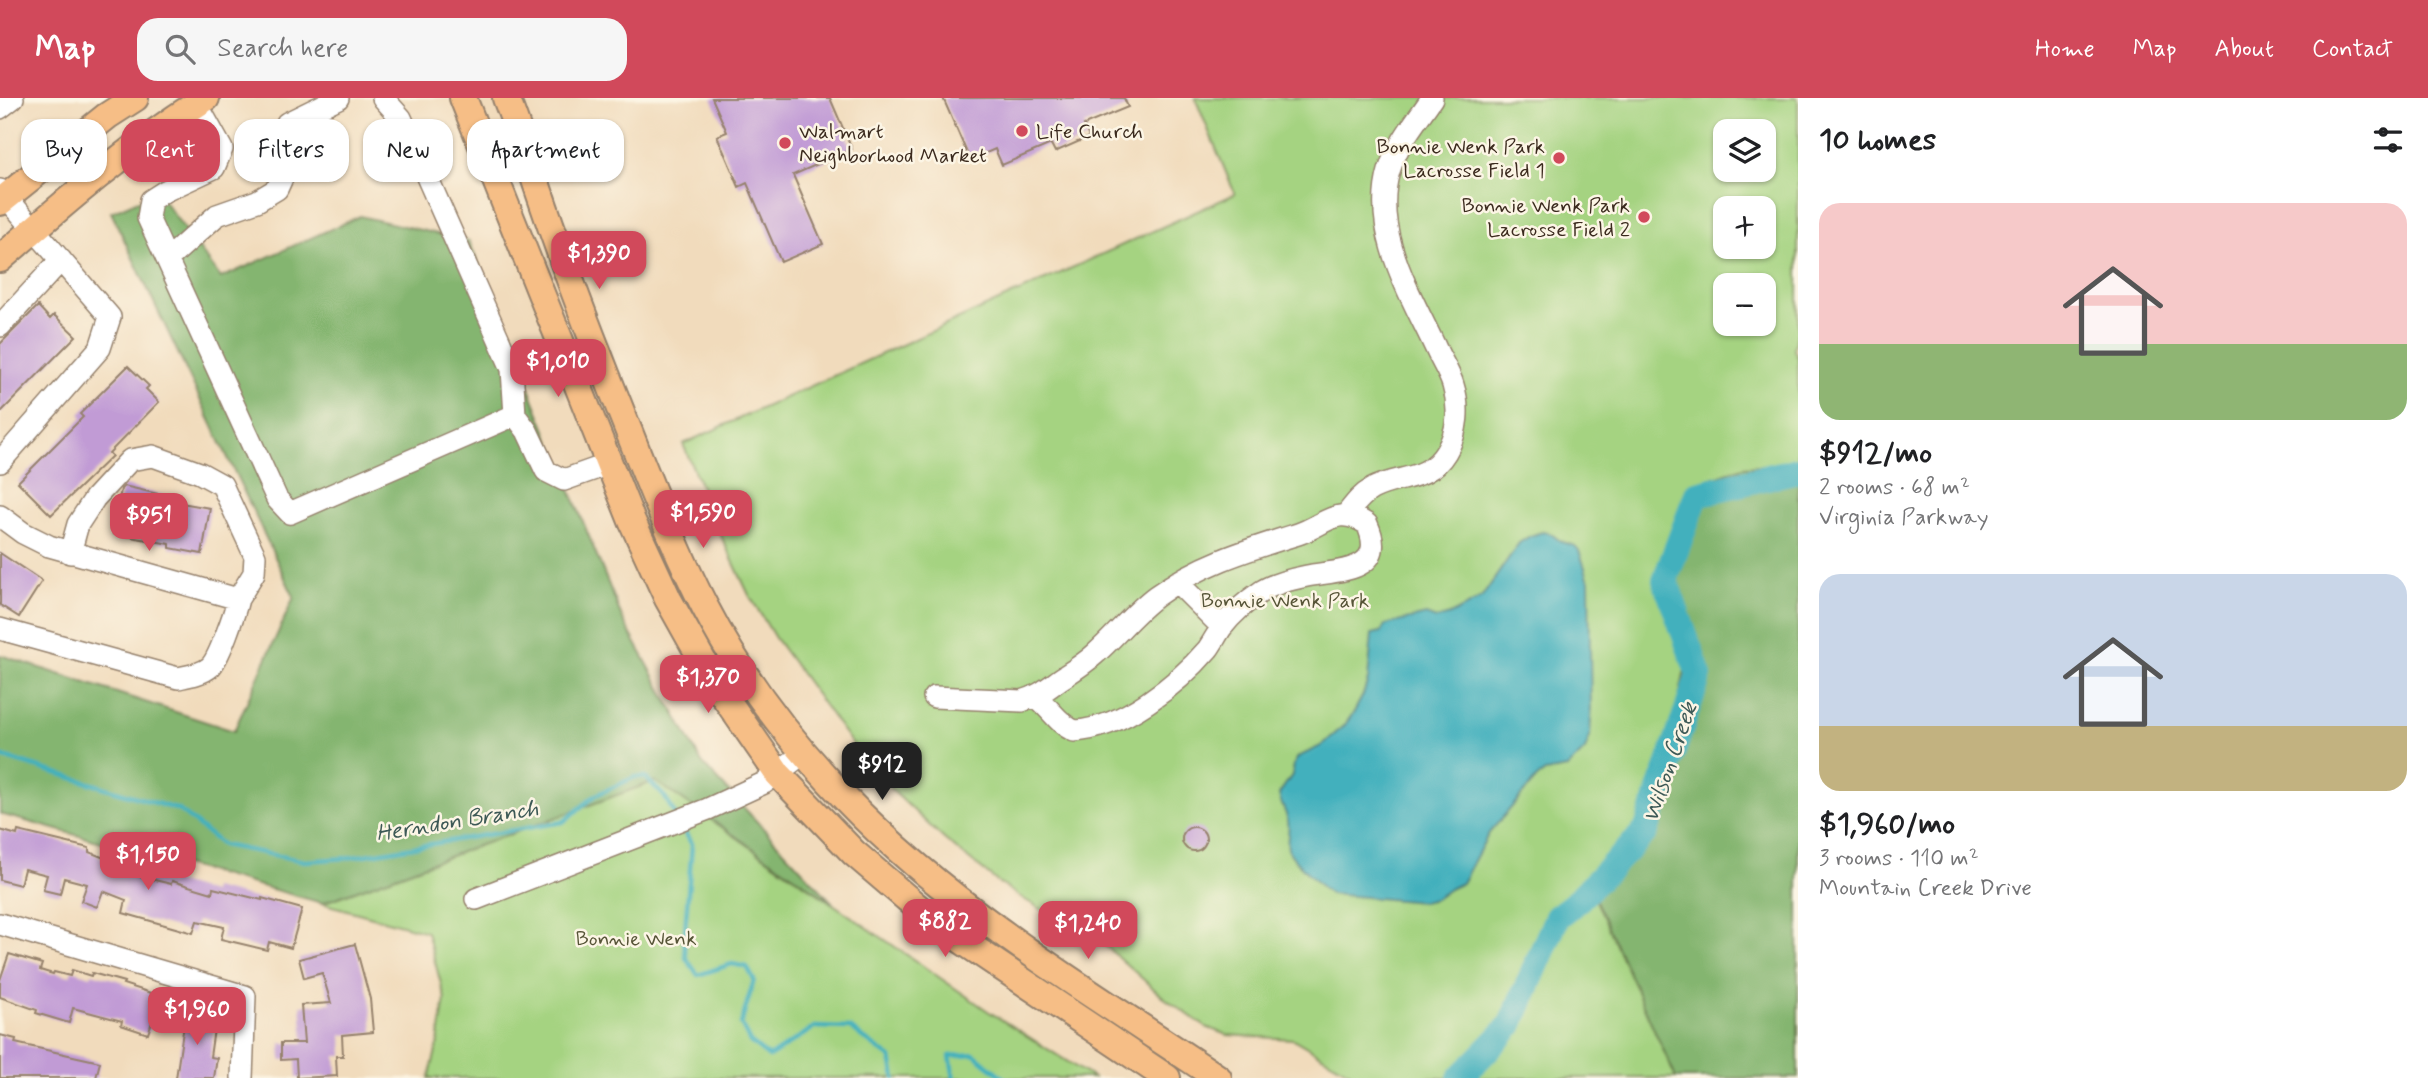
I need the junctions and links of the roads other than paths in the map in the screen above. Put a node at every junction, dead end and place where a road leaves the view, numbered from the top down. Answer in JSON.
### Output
{"nodes":[{"id":1,"x":13,"y":98,"type":"edge"},
{"id":2,"x":135,"y":98,"type":"edge"},
{"id":3,"x":338,"y":98,"type":"edge"},
{"id":4,"x":383,"y":98,"type":"edge"},
{"id":5,"x":463,"y":98,"type":"edge"},
{"id":6,"x":506,"y":98,"type":"edge"},
{"id":7,"x":1432,"y":98,"type":"edge"},
{"id":8,"x":201,"y":101,"type":"edge"},
{"id":9,"x":0,"y":108,"type":"edge"},
{"id":10,"x":2,"y":196,"type":"edge"},
{"id":11,"x":34,"y":229,"type":"junction"},
{"id":12,"x":0,"y":259,"type":"edge"},
{"id":13,"x":168,"y":259,"type":"junction"},
{"id":14,"x":61,"y":260,"type":"junction"},
{"id":15,"x":0,"y":326,"type":"edge"},
{"id":16,"x":515,"y":415,"type":"junction"},
{"id":17,"x":637,"y":452,"type":"junction"},
{"id":18,"x":0,"y":462,"type":"edge"},
{"id":19,"x":609,"y":464,"type":"junction"},
{"id":20,"x":1346,"y":515,"type":"junction"},
{"id":21,"x":0,"y":516,"type":"edge"},
{"id":22,"x":70,"y":553,"type":"junction"},
{"id":23,"x":1177,"y":582,"type":"junction"},
{"id":24,"x":236,"y":607,"type":"junction"},
{"id":25,"x":1222,"y":627,"type":"junction"},
{"id":26,"x":0,"y":629,"type":"edge"},
{"id":27,"x":934,"y":697,"type":"dead end"},
{"id":28,"x":1035,"y":697,"type":"junction"},
{"id":29,"x":805,"y":752,"type":"junction"},
{"id":30,"x":778,"y":774,"type":"junction"},
{"id":31,"x":476,"y":899,"type":"dead end"},
{"id":32,"x":0,"y":923,"type":"edge"},
{"id":33,"x":242,"y":1078,"type":"edge"},
{"id":34,"x":1167,"y":1078,"type":"edge"},
{"id":35,"x":1218,"y":1078,"type":"edge"}],
"edges":[{"from":1,"to":9,"type":"street"},
{"from":2,"to":10,"type":"main road"},
{"from":3,"to":13,"type":"street"},
{"from":4,"to":16,"type":"street"},
{"from":5,"to":19,"type":"main road"},
{"from":6,"to":17,"type":"main road"},
{"from":7,"to":20,"type":"street"},
{"from":8,"to":11,"type":"main road"},
{"from":8,"to":13,"type":"street"},
{"from":10,"to":11,"type":"street"},
{"from":11,"to":12,"type":"main road"},
{"from":11,"to":14,"type":"street"},
{"from":13,"to":16,"type":"street"},
{"from":14,"to":15,"type":"street"},
{"from":14,"to":18,"type":"street"},
{"from":16,"to":19,"type":"street"},
{"from":17,"to":19,"type":"main road"},
{"from":17,"to":29,"type":"main road"},
{"from":19,"to":30,"type":"main road"},
{"from":20,"to":23,"type":"street"},
{"from":20,"to":25,"type":"street"},
{"from":21,"to":22,"type":"street"},
{"from":22,"to":24,"type":"street"},
{"from":22,"to":24,"type":"street"},
{"from":23,"to":25,"type":"street"},
{"from":23,"to":28,"type":"street"},
{"from":24,"to":26,"type":"street"},
{"from":25,"to":28,"type":"street"},
{"from":27,"to":28,"type":"street"},
{"from":29,"to":30,"type":"street"},
{"from":29,"to":35,"type":"main road"},
{"from":30,"to":31,"type":"street"},
{"from":30,"to":34,"type":"main road"},
{"from":32,"to":33,"type":"street"}]}
